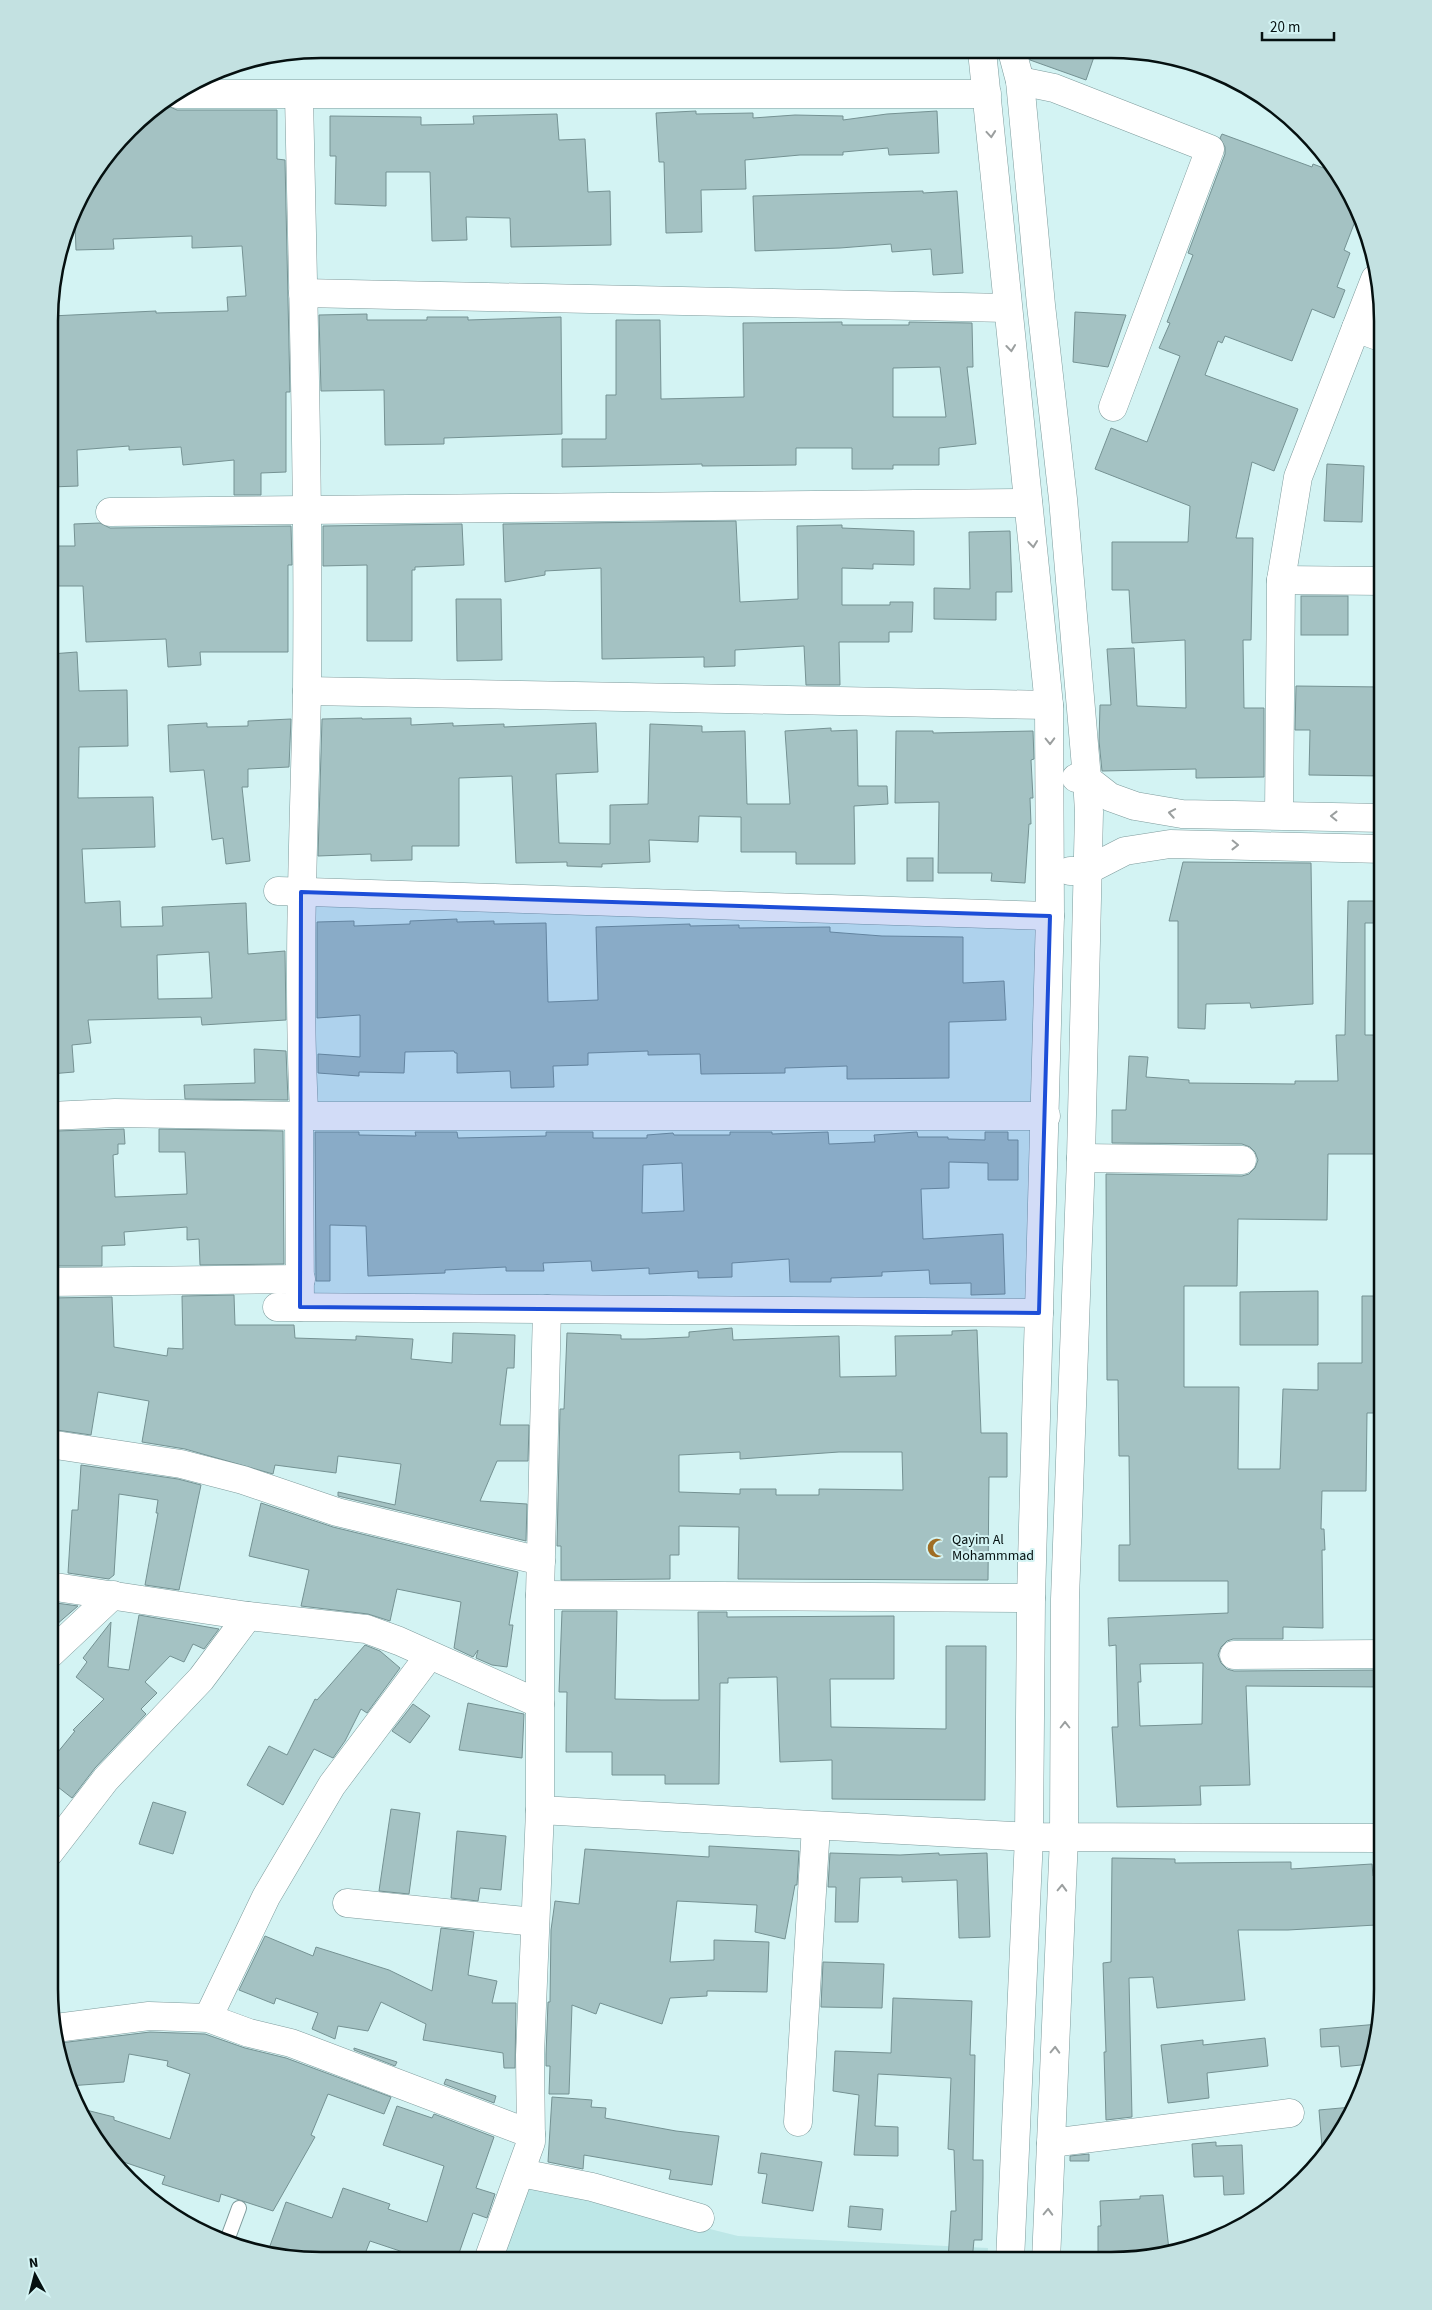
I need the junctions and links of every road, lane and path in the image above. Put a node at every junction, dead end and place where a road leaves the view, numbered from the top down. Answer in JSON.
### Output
{"nodes":[{"id":1,"x":983,"y":58,"type":"edge"},
{"id":2,"x":1014,"y":58,"type":"edge"},
{"id":3,"x":1020,"y":81,"type":"junction"},
{"id":4,"x":187,"y":94,"type":"edge"},
{"id":5,"x":987,"y":94,"type":"junction"},
{"id":6,"x":299,"y":95,"type":"junction"},
{"id":7,"x":1372,"y":286,"type":"edge"},
{"id":8,"x":303,"y":293,"type":"junction"},
{"id":9,"x":1007,"y":308,"type":"junction"},
{"id":10,"x":1356,"y":328,"type":"junction"},
{"id":11,"x":1374,"y":335,"type":"edge"},
{"id":12,"x":1113,"y":407,"type":"dead end"},
{"id":13,"x":1028,"y":503,"type":"junction"},
{"id":14,"x":306,"y":510,"type":"junction"},
{"id":15,"x":110,"y":512,"type":"dead end"},
{"id":16,"x":1281,"y":580,"type":"junction"},
{"id":17,"x":1374,"y":581,"type":"edge"},
{"id":18,"x":306,"y":692,"type":"junction"},
{"id":19,"x":1049,"y":705,"type":"junction"},
{"id":20,"x":1051,"y":778,"type":"junction"},
{"id":21,"x":1088,"y":778,"type":"junction"},
{"id":22,"x":1279,"y":815,"type":"junction"},
{"id":23,"x":1374,"y":818,"type":"edge"},
{"id":24,"x":1374,"y":849,"type":"edge"},
{"id":25,"x":1051,"y":871,"type":"junction"},
{"id":26,"x":1086,"y":871,"type":"junction"},
{"id":27,"x":290,"y":891,"type":"junction"},
{"id":28,"x":1050,"y":916,"type":"junction"},
{"id":29,"x":58,"y":1116,"type":"edge"},
{"id":30,"x":299,"y":1116,"type":"junction"},
{"id":31,"x":1046,"y":1116,"type":"junction"},
{"id":32,"x":1081,"y":1158,"type":"junction"},
{"id":33,"x":1242,"y":1160,"type":"dead end"},
{"id":34,"x":301,"y":1279,"type":"junction"},
{"id":35,"x":58,"y":1282,"type":"edge"},
{"id":36,"x":546,"y":1309,"type":"junction"},
{"id":37,"x":1039,"y":1313,"type":"junction"},
{"id":38,"x":58,"y":1445,"type":"edge"},
{"id":39,"x":541,"y":1561,"type":"junction"},
{"id":40,"x":58,"y":1587,"type":"edge"},
{"id":41,"x":540,"y":1595,"type":"junction"},
{"id":42,"x":113,"y":1596,"type":"junction"},
{"id":43,"x":1031,"y":1598,"type":"junction"},
{"id":44,"x":248,"y":1616,"type":"junction"},
{"id":45,"x":58,"y":1647,"type":"edge"},
{"id":46,"x":1374,"y":1654,"type":"edge"},
{"id":47,"x":1234,"y":1655,"type":"dead end"},
{"id":48,"x":429,"y":1656,"type":"junction"},
{"id":49,"x":540,"y":1704,"type":"junction"},
{"id":50,"x":540,"y":1810,"type":"junction"},
{"id":51,"x":816,"y":1826,"type":"junction"},
{"id":52,"x":1029,"y":1837,"type":"junction"},
{"id":53,"x":1064,"y":1837,"type":"junction"},
{"id":54,"x":1374,"y":1838,"type":"edge"},
{"id":55,"x":58,"y":1841,"type":"edge"},
{"id":56,"x":347,"y":1903,"type":"dead end"},
{"id":57,"x":535,"y":1922,"type":"junction"},
{"id":58,"x":208,"y":2018,"type":"junction"},
{"id":59,"x":61,"y":2027,"type":"edge"},
{"id":60,"x":1290,"y":2113,"type":"dead end"},
{"id":61,"x":798,"y":2122,"type":"dead end"},
{"id":62,"x":531,"y":2134,"type":"junction"},
{"id":63,"x":1051,"y":2143,"type":"junction"},
{"id":64,"x":521,"y":2173,"type":"junction"},
{"id":65,"x":239,"y":2208,"type":"dead end"},
{"id":66,"x":700,"y":2218,"type":"dead end"},
{"id":67,"x":229,"y":2236,"type":"edge"},
{"id":68,"x":491,"y":2252,"type":"edge"},
{"id":69,"x":1010,"y":2252,"type":"edge"},
{"id":70,"x":1046,"y":2252,"type":"edge"}],
"edges":[{"from":1,"to":5,"type":"street"},
{"from":2,"to":3,"type":"street"},
{"from":3,"to":12,"type":"street"},
{"from":3,"to":21,"type":"street"},
{"from":4,"to":6,"type":"street"},
{"from":5,"to":6,"type":"street"},
{"from":5,"to":9,"type":"street","one_way":true},
{"from":6,"to":8,"type":"street"},
{"from":7,"to":10,"type":"street"},
{"from":8,"to":9,"type":"street"},
{"from":8,"to":14,"type":"street"},
{"from":9,"to":13,"type":"street","one_way":true},
{"from":10,"to":11,"type":"street"},
{"from":10,"to":16,"type":"street"},
{"from":13,"to":14,"type":"street"},
{"from":13,"to":19,"type":"street","one_way":true},
{"from":14,"to":15,"type":"street"},
{"from":14,"to":18,"type":"street"},
{"from":16,"to":17,"type":"street"},
{"from":16,"to":22,"type":"street"},
{"from":18,"to":19,"type":"street"},
{"from":18,"to":27,"type":"street"},
{"from":19,"to":20,"type":"street","one_way":true},
{"from":20,"to":21,"type":"street"},
{"from":20,"to":25,"type":"street"},
{"from":22,"to":21,"type":"street","one_way":true},
{"from":21,"to":26,"type":"street"},
{"from":23,"to":22,"type":"street","one_way":true},
{"from":26,"to":24,"type":"street","one_way":true},
{"from":25,"to":26,"type":"street"},
{"from":25,"to":28,"type":"street"},
{"from":26,"to":32,"type":"street"},
{"from":27,"to":28,"type":"street"},
{"from":27,"to":30,"type":"street"},
{"from":28,"to":31,"type":"street"},
{"from":29,"to":30,"type":"street"},
{"from":30,"to":31,"type":"street"},
{"from":30,"to":34,"type":"street"},
{"from":31,"to":37,"type":"street"},
{"from":32,"to":33,"type":"street"},
{"from":53,"to":32,"type":"street","one_way":true},
{"from":34,"to":35,"type":"street"},
{"from":34,"to":36,"type":"street"},
{"from":36,"to":37,"type":"street"},
{"from":36,"to":39,"type":"street"},
{"from":37,"to":43,"type":"street"},
{"from":38,"to":39,"type":"street"},
{"from":39,"to":41,"type":"street"},
{"from":40,"to":42,"type":"street"},
{"from":41,"to":43,"type":"street"},
{"from":41,"to":49,"type":"street"},
{"from":42,"to":44,"type":"street"},
{"from":42,"to":45,"type":"street"},
{"from":43,"to":52,"type":"street"},
{"from":44,"to":48,"type":"street"},
{"from":44,"to":55,"type":"street"},
{"from":46,"to":47,"type":"street"},
{"from":48,"to":49,"type":"street"},
{"from":48,"to":58,"type":"street"},
{"from":49,"to":50,"type":"street"},
{"from":50,"to":51,"type":"street"},
{"from":50,"to":57,"type":"street"},
{"from":51,"to":52,"type":"street"},
{"from":51,"to":61,"type":"street"},
{"from":52,"to":53,"type":"street"},
{"from":52,"to":69,"type":"street"},
{"from":53,"to":54,"type":"street"},
{"from":63,"to":53,"type":"street","one_way":true},
{"from":56,"to":57,"type":"street"},
{"from":57,"to":62,"type":"street"},
{"from":58,"to":59,"type":"street"},
{"from":58,"to":62,"type":"street"},
{"from":60,"to":63,"type":"street"},
{"from":62,"to":64,"type":"street"},
{"from":70,"to":63,"type":"street","one_way":true},
{"from":64,"to":66,"type":"street"},
{"from":64,"to":68,"type":"street"},
{"from":65,"to":67,"type":"lane"}]}
